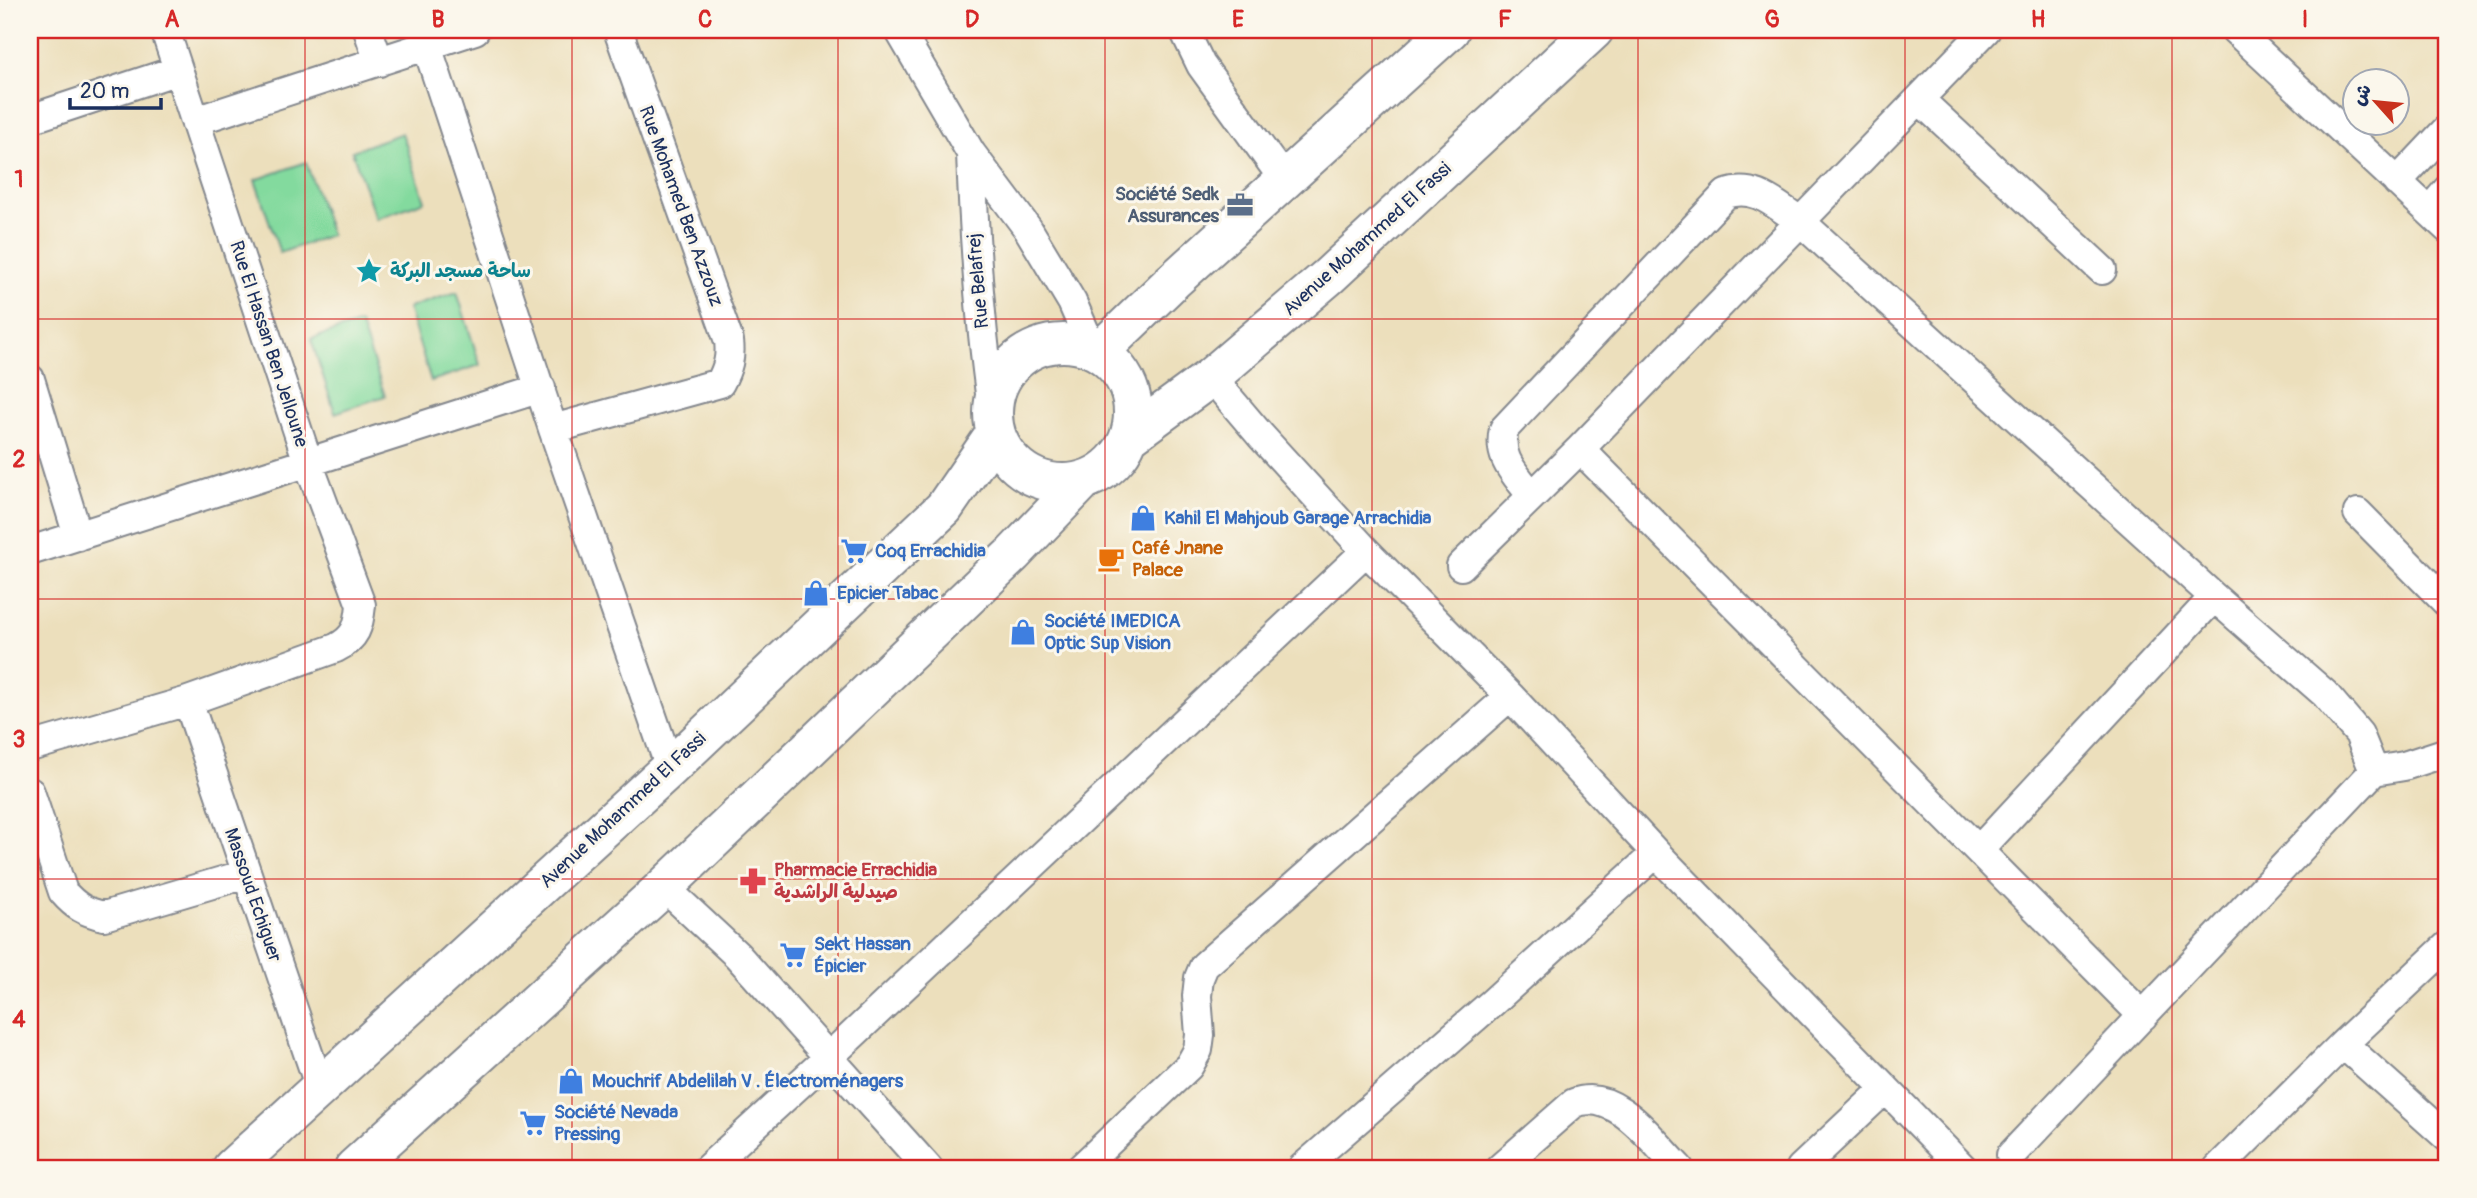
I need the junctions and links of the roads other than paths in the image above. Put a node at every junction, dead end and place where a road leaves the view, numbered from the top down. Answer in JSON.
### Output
{"nodes":[{"id":1,"x":165,"y":30,"type":"edge"},
{"id":2,"x":368,"y":30,"type":"edge"},
{"id":3,"x":475,"y":30,"type":"edge"},
{"id":4,"x":618,"y":30,"type":"edge"},
{"id":5,"x":900,"y":30,"type":"edge"},
{"id":6,"x":1184,"y":30,"type":"edge"},
{"id":7,"x":1450,"y":30,"type":"edge"},
{"id":8,"x":1594,"y":30,"type":"edge"},
{"id":9,"x":1986,"y":30,"type":"edge"},
{"id":10,"x":2235,"y":30,"type":"edge"},
{"id":11,"x":427,"y":46,"type":"junction"},
{"id":12,"x":379,"y":62,"type":"junction"},
{"id":13,"x":178,"y":70,"type":"junction"},
{"id":14,"x":1920,"y":100,"type":"junction"},
{"id":15,"x":30,"y":118,"type":"edge"},
{"id":16,"x":195,"y":121,"type":"junction"},
{"id":17,"x":2447,"y":129,"type":"edge"},
{"id":18,"x":971,"y":153,"type":"junction"},
{"id":19,"x":1285,"y":181,"type":"junction"},
{"id":20,"x":2397,"y":181,"type":"junction"},
{"id":21,"x":2441,"y":209,"type":"edge"},
{"id":22,"x":1800,"y":221,"type":"junction"},
{"id":23,"x":2102,"y":270,"type":"dead end"},
{"id":24,"x":1096,"y":350,"type":"junction"},
{"id":25,"x":1211,"y":377,"type":"junction"},
{"id":26,"x":30,"y":379,"type":"edge"},
{"id":27,"x":541,"y":387,"type":"junction"},
{"id":28,"x":993,"y":421,"type":"junction"},
{"id":29,"x":553,"y":429,"type":"junction"},
{"id":30,"x":1129,"y":437,"type":"junction"},
{"id":31,"x":1580,"y":449,"type":"junction"},
{"id":32,"x":308,"y":462,"type":"junction"},
{"id":33,"x":1083,"y":481,"type":"junction"},
{"id":34,"x":1532,"y":496,"type":"junction"},
{"id":35,"x":2358,"y":513,"type":"dead end"},
{"id":36,"x":78,"y":536,"type":"junction"},
{"id":37,"x":30,"y":551,"type":"edge"},
{"id":38,"x":1366,"y":551,"type":"junction"},
{"id":39,"x":1461,"y":566,"type":"dead end"},
{"id":40,"x":2214,"y":597,"type":"junction"},
{"id":41,"x":2447,"y":603,"type":"edge"},
{"id":42,"x":1510,"y":696,"type":"junction"},
{"id":43,"x":188,"y":702,"type":"junction"},
{"id":44,"x":30,"y":747,"type":"edge"},
{"id":45,"x":2447,"y":751,"type":"edge"},
{"id":46,"x":670,"y":768,"type":"junction"},
{"id":47,"x":2374,"y":771,"type":"junction"},
{"id":48,"x":30,"y":792,"type":"edge"},
{"id":49,"x":1979,"y":850,"type":"junction"},
{"id":50,"x":1656,"y":853,"type":"junction"},
{"id":51,"x":246,"y":874,"type":"junction"},
{"id":52,"x":664,"y":887,"type":"junction"},
{"id":53,"x":2447,"y":946,"type":"edge"},
{"id":54,"x":2143,"y":1016,"type":"junction"},
{"id":55,"x":2343,"y":1044,"type":"junction"},
{"id":56,"x":829,"y":1057,"type":"junction"},
{"id":57,"x":320,"y":1088,"type":"junction"},
{"id":58,"x":1885,"y":1090,"type":"junction"},
{"id":59,"x":2447,"y":1137,"type":"edge"},
{"id":60,"x":2011,"y":1155,"type":"dead end"},
{"id":61,"x":2224,"y":1166,"type":"edge"},
{"id":62,"x":232,"y":1168,"type":"edge"},
{"id":63,"x":354,"y":1168,"type":"edge"},
{"id":64,"x":708,"y":1168,"type":"edge"},
{"id":65,"x":928,"y":1168,"type":"edge"},
{"id":66,"x":1081,"y":1168,"type":"edge"},
{"id":67,"x":1301,"y":1168,"type":"edge"},
{"id":68,"x":1500,"y":1168,"type":"edge"},
{"id":69,"x":1679,"y":1168,"type":"edge"},
{"id":70,"x":1801,"y":1168,"type":"edge"},
{"id":71,"x":1963,"y":1168,"type":"edge"}],
"edges":[{"from":1,"to":13,"type":"street","name":"Rue El Hassan Ben Jelloune"},
{"from":2,"to":12,"type":"street"},
{"from":3,"to":11,"type":"street"},
{"from":4,"to":29,"type":"street","name":"Rue Mohamed Ben Azzouz"},
{"from":5,"to":18,"type":"street","name":"Rue Belafrej"},
{"from":6,"to":19,"type":"street"},
{"from":7,"to":19,"type":"main road"},
{"from":8,"to":25,"type":"main road","name":"Avenue Mohammed El Fassi"},
{"from":9,"to":14,"type":"street"},
{"from":10,"to":20,"type":"street"},
{"from":11,"to":12,"type":"street"},
{"from":11,"to":27,"type":"street"},
{"from":12,"to":16,"type":"street"},
{"from":13,"to":15,"type":"street"},
{"from":13,"to":16,"type":"street","name":"Rue El Hassan Ben Jelloune"},
{"from":14,"to":22,"type":"street"},
{"from":14,"to":23,"type":"street"},
{"from":16,"to":32,"type":"street","name":"Rue El Hassan Ben Jelloune"},
{"from":17,"to":20,"type":"street"},
{"from":18,"to":24,"type":"street","name":"Rue Belafrej"},
{"from":18,"to":28,"type":"street","name":"Rue Belafrej"},
{"from":19,"to":24,"type":"main road"},
{"from":20,"to":21,"type":"street"},
{"from":22,"to":31,"type":"street"},
{"from":22,"to":34,"type":"street"},
{"from":22,"to":40,"type":"street"},
{"from":24,"to":28,"type":"main road","name":"Avenue Mohammed El Fassi"},
{"from":24,"to":30,"type":"main road","name":"Avenue Mohammed El Fassi"},
{"from":25,"to":30,"type":"main road","name":"Avenue Mohammed El Fassi"},
{"from":25,"to":38,"type":"street"},
{"from":26,"to":36,"type":"street"},
{"from":27,"to":29,"type":"street"},
{"from":27,"to":32,"type":"street"},
{"from":28,"to":33,"type":"main road"},
{"from":28,"to":46,"type":"main road","name":"Avenue Mohammed El Fassi"},
{"from":29,"to":46,"type":"street"},
{"from":30,"to":33,"type":"main road","name":"Avenue Mohammed El Fassi"},
{"from":31,"to":34,"type":"street"},
{"from":31,"to":49,"type":"street"},
{"from":32,"to":36,"type":"street"},
{"from":32,"to":43,"type":"street","name":"Rue El Hassan Ben Jelloune"},
{"from":33,"to":52,"type":"main road","name":"Avenue Mohammed El Fassi"},
{"from":34,"to":39,"type":"street"},
{"from":35,"to":41,"type":"street"},
{"from":36,"to":37,"type":"street"},
{"from":38,"to":42,"type":"street"},
{"from":38,"to":56,"type":"street"},
{"from":40,"to":47,"type":"street"},
{"from":40,"to":49,"type":"street"},
{"from":42,"to":50,"type":"street"},
{"from":42,"to":66,"type":"street"},
{"from":43,"to":44,"type":"street"},
{"from":43,"to":51,"type":"street","name":"Massoud Echiguer"},
{"from":45,"to":47,"type":"street"},
{"from":46,"to":57,"type":"main road","name":"Avenue Mohammed El Fassi"},
{"from":47,"to":54,"type":"street"},
{"from":48,"to":51,"type":"street"},
{"from":49,"to":54,"type":"street"},
{"from":50,"to":58,"type":"street"},
{"from":50,"to":67,"type":"street"},
{"from":51,"to":57,"type":"street","name":"Massoud Echiguer"},
{"from":52,"to":56,"type":"street"},
{"from":52,"to":63,"type":"main road","name":"Avenue Mohammed El Fassi"},
{"from":53,"to":55,"type":"street"},
{"from":54,"to":60,"type":"street"},
{"from":55,"to":59,"type":"street"},
{"from":55,"to":61,"type":"street"},
{"from":56,"to":64,"type":"street"},
{"from":56,"to":65,"type":"street"},
{"from":57,"to":62,"type":"main road","name":"Avenue Mohammed El Fassi"},
{"from":58,"to":70,"type":"street"},
{"from":58,"to":71,"type":"street"},
{"from":68,"to":69,"type":"street"}]}
